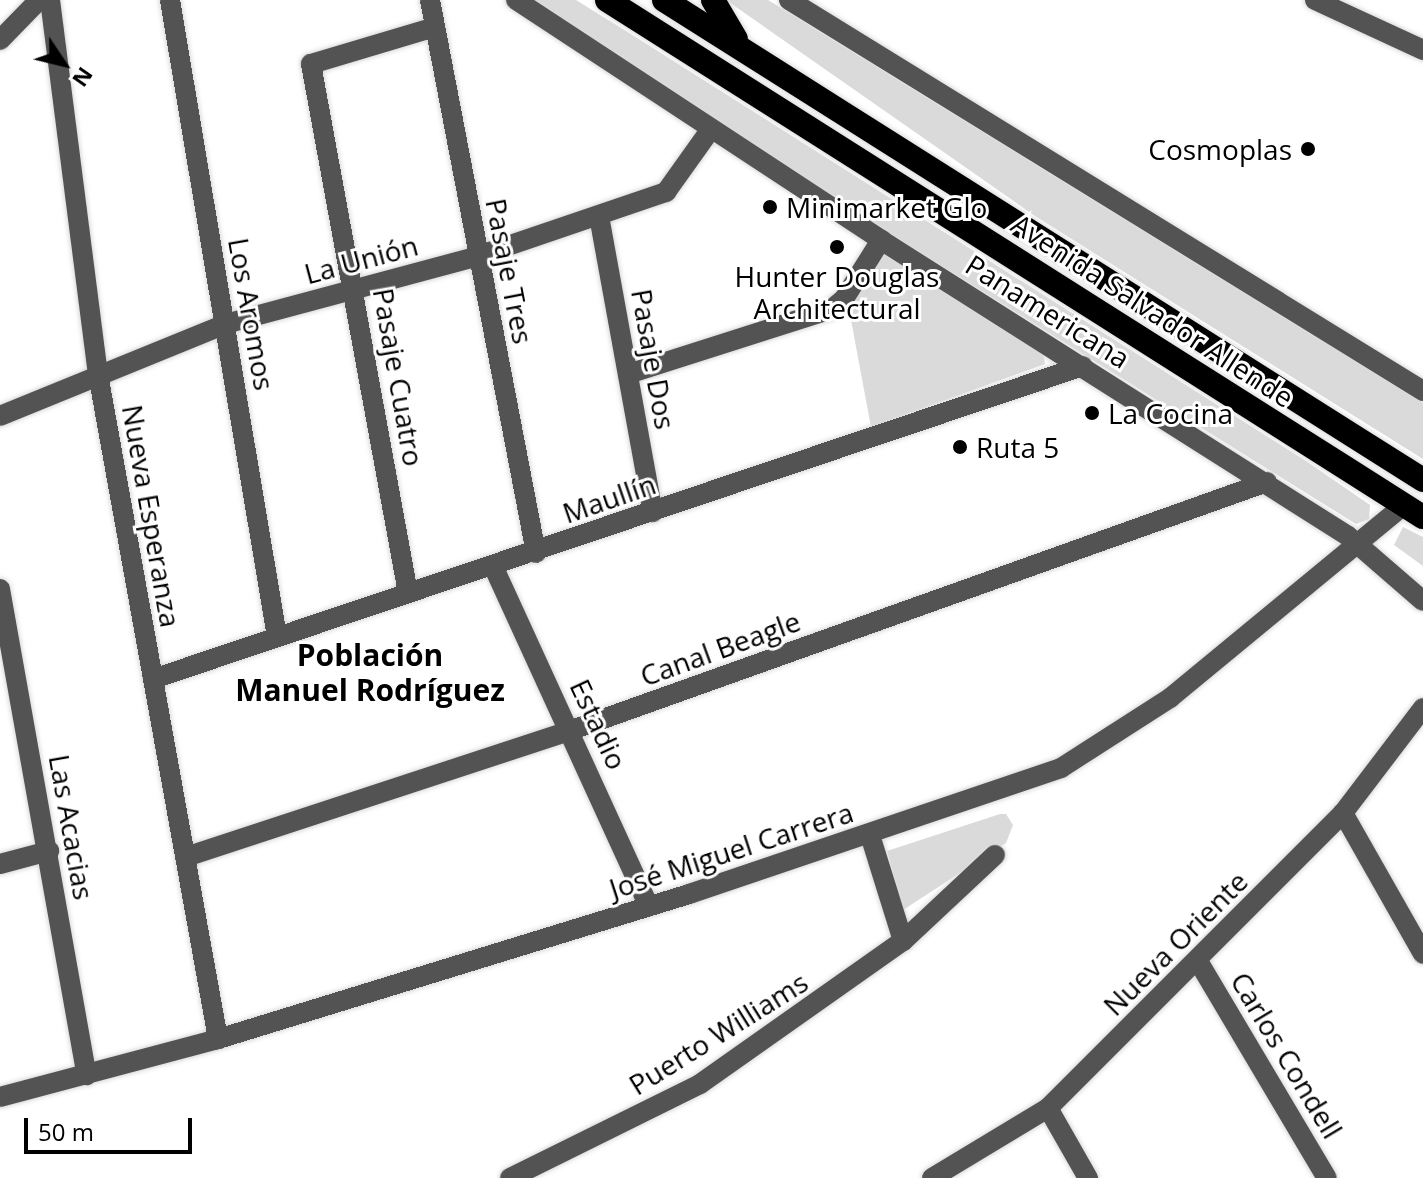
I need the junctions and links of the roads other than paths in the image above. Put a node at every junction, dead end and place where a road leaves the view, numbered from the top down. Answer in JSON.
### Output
{"nodes":[{"id":1,"x":39,"y":0,"type":"edge"},
{"id":2,"x":50,"y":0,"type":"edge"},
{"id":3,"x":170,"y":0,"type":"edge"},
{"id":4,"x":430,"y":0,"type":"edge"},
{"id":5,"x":516,"y":0,"type":"edge"},
{"id":6,"x":607,"y":0,"type":"edge"},
{"id":7,"x":664,"y":0,"type":"edge"},
{"id":8,"x":713,"y":0,"type":"edge"},
{"id":9,"x":789,"y":0,"type":"edge"},
{"id":10,"x":1315,"y":0,"type":"edge"},
{"id":11,"x":435,"y":27,"type":"junction"},
{"id":12,"x":0,"y":40,"type":"edge"},
{"id":13,"x":1423,"y":50,"type":"edge"},
{"id":14,"x":745,"y":51,"type":"junction"},
{"id":15,"x":711,"y":129,"type":"junction"},
{"id":16,"x":599,"y":216,"type":"junction"},
{"id":17,"x":881,"y":240,"type":"junction"},
{"id":18,"x":478,"y":256,"type":"junction"},
{"id":19,"x":355,"y":291,"type":"junction"},
{"id":20,"x":225,"y":324,"type":"junction"},
{"id":21,"x":1083,"y":366,"type":"junction"},
{"id":22,"x":98,"y":374,"type":"junction"},
{"id":23,"x":628,"y":374,"type":"junction"},
{"id":24,"x":1423,"y":391,"type":"edge"},
{"id":25,"x":0,"y":416,"type":"edge"},
{"id":26,"x":1423,"y":480,"type":"edge"},
{"id":27,"x":1267,"y":482,"type":"junction"},
{"id":28,"x":1413,"y":511,"type":"edge"},
{"id":29,"x":653,"y":512,"type":"junction"},
{"id":30,"x":1359,"y":545,"type":"junction"},
{"id":31,"x":536,"y":553,"type":"junction"},
{"id":32,"x":494,"y":568,"type":"junction"},
{"id":33,"x":408,"y":593,"type":"junction"},
{"id":34,"x":1423,"y":601,"type":"edge"},
{"id":35,"x":1,"y":602,"type":"edge"},
{"id":36,"x":277,"y":637,"type":"junction"},
{"id":37,"x":153,"y":679,"type":"junction"},
{"id":38,"x":1423,"y":708,"type":"edge"},
{"id":39,"x":572,"y":730,"type":"junction"},
{"id":40,"x":1343,"y":813,"type":"junction"},
{"id":41,"x":870,"y":835,"type":"junction"},
{"id":42,"x":49,"y":851,"type":"junction"},
{"id":43,"x":995,"y":855,"type":"dead end"},
{"id":44,"x":189,"y":856,"type":"junction"},
{"id":45,"x":0,"y":864,"type":"edge"},
{"id":46,"x":649,"y":906,"type":"junction"},
{"id":47,"x":903,"y":941,"type":"junction"},
{"id":48,"x":1423,"y":954,"type":"edge"},
{"id":49,"x":1198,"y":961,"type":"junction"},
{"id":50,"x":218,"y":1039,"type":"junction"},
{"id":51,"x":87,"y":1075,"type":"junction"},
{"id":52,"x":0,"y":1097,"type":"edge"},
{"id":53,"x":1048,"y":1108,"type":"junction"},
{"id":54,"x":510,"y":1178,"type":"edge"},
{"id":55,"x":932,"y":1178,"type":"edge"},
{"id":56,"x":1088,"y":1178,"type":"edge"},
{"id":57,"x":1327,"y":1178,"type":"edge"}],
"edges":[{"from":1,"to":12,"type":"street"},
{"from":2,"to":22,"type":"street","name":"Nueva Esperanza"},
{"from":3,"to":20,"type":"street","name":"Los Aromos"},
{"from":4,"to":11,"type":"street","name":"Pasaje Tres"},
{"from":5,"to":15,"type":"street","name":"Panamericana"},
{"from":6,"to":28,"type":"highway","name":"Avenida Salvador Allende"},
{"from":7,"to":14,"type":"highway","name":"Avenida Salvador Allende"},
{"from":8,"to":14,"type":"highway"},
{"from":9,"to":24,"type":"street"},
{"from":10,"to":13,"type":"street"},
{"from":11,"to":18,"type":"street","name":"Pasaje Tres"},
{"from":11,"to":19,"type":"street","name":"Pasaje Cuatro"},
{"from":14,"to":26,"type":"highway","name":"Avenida Salvador Allende"},
{"from":15,"to":16,"type":"street","name":"La Unión"},
{"from":15,"to":17,"type":"street","name":"Panamericana"},
{"from":16,"to":18,"type":"street","name":"La Unión"},
{"from":16,"to":23,"type":"street","name":"Pasaje Dos"},
{"from":17,"to":21,"type":"street","name":"Panamericana"},
{"from":17,"to":23,"type":"street"},
{"from":18,"to":19,"type":"street","name":"La Unión"},
{"from":18,"to":31,"type":"street","name":"Pasaje Tres"},
{"from":19,"to":20,"type":"street","name":"La Unión"},
{"from":19,"to":33,"type":"street","name":"Pasaje Cuatro"},
{"from":20,"to":22,"type":"street","name":"La Unión"},
{"from":20,"to":36,"type":"street","name":"Los Aromos"},
{"from":21,"to":27,"type":"street","name":"Panamericana"},
{"from":21,"to":29,"type":"street","name":"Maullín"},
{"from":22,"to":25,"type":"street","name":"La Unión"},
{"from":22,"to":37,"type":"street","name":"Nueva Esperanza"},
{"from":23,"to":29,"type":"street","name":"Pasaje Dos"},
{"from":27,"to":30,"type":"street","name":"Panamericana"},
{"from":27,"to":39,"type":"street","name":"Canal Beagle"},
{"from":28,"to":30,"type":"street","name":"José Miguel Carrera"},
{"from":29,"to":31,"type":"street","name":"Maullín"},
{"from":30,"to":34,"type":"street","name":"Panamericana"},
{"from":30,"to":41,"type":"street","name":"José Miguel Carrera"},
{"from":31,"to":32,"type":"street","name":"Maullín"},
{"from":32,"to":33,"type":"street","name":"Maullín"},
{"from":32,"to":39,"type":"street","name":"Estadio"},
{"from":33,"to":36,"type":"street","name":"Maullín"},
{"from":35,"to":42,"type":"street","name":"Las Acacias"},
{"from":36,"to":37,"type":"street","name":"Maullín"},
{"from":37,"to":44,"type":"street","name":"Nueva Esperanza"},
{"from":38,"to":40,"type":"street","name":"Nueva Oriente"},
{"from":39,"to":44,"type":"street","name":"Canal Beagle"},
{"from":39,"to":46,"type":"street","name":"Estadio"},
{"from":40,"to":48,"type":"street"},
{"from":40,"to":49,"type":"street","name":"Nueva Oriente"},
{"from":41,"to":46,"type":"street","name":"José Miguel Carrera"},
{"from":41,"to":47,"type":"street"},
{"from":42,"to":45,"type":"street"},
{"from":42,"to":51,"type":"street","name":"Las Acacias"},
{"from":43,"to":47,"type":"street","name":"Puerto Williams"},
{"from":44,"to":50,"type":"street","name":"Nueva Esperanza"},
{"from":46,"to":50,"type":"street","name":"José Miguel Carrera"},
{"from":47,"to":54,"type":"street","name":"Puerto Williams"},
{"from":49,"to":53,"type":"street","name":"Nueva Oriente"},
{"from":49,"to":57,"type":"street","name":"Carlos Condell"},
{"from":50,"to":51,"type":"street","name":"José Miguel Carrera"},
{"from":51,"to":52,"type":"street","name":"José Miguel Carrera"},
{"from":53,"to":55,"type":"street","name":"Nueva Oriente"},
{"from":53,"to":56,"type":"street"}]}
